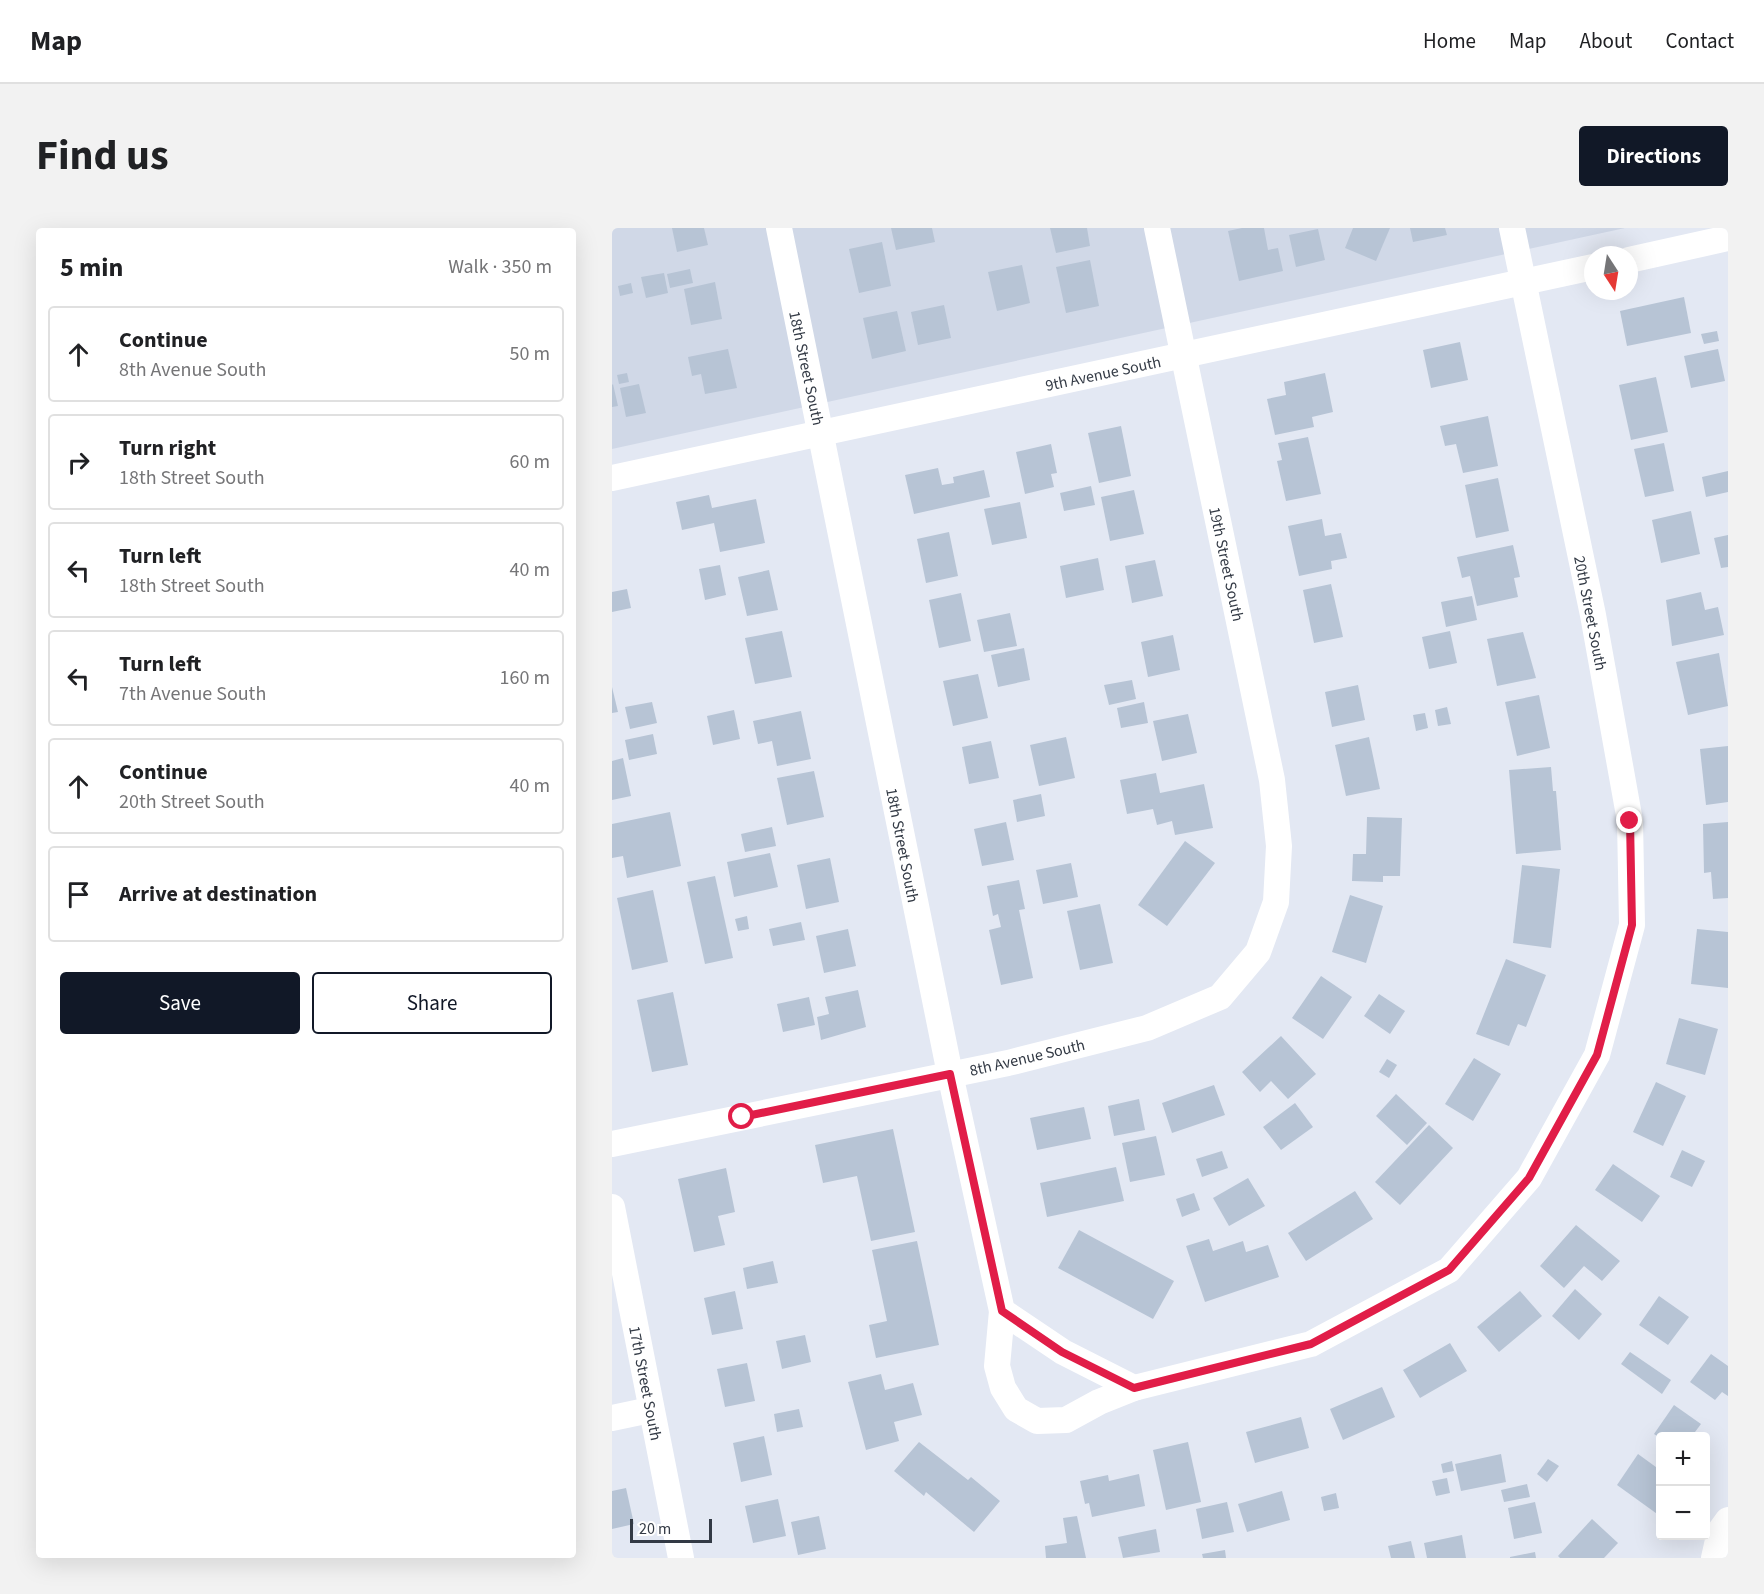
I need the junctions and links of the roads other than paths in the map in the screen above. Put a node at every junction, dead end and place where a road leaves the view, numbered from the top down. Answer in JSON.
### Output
{"nodes":[{"id":1,"x":779,"y":228,"type":"edge"},
{"id":2,"x":1157,"y":228,"type":"edge"},
{"id":3,"x":1512,"y":228,"type":"edge"},
{"id":4,"x":1728,"y":238,"type":"edge"},
{"id":5,"x":1638,"y":258,"type":"edge"},
{"id":6,"x":1584,"y":269,"type":"edge"},
{"id":7,"x":1525,"y":283,"type":"junction"},
{"id":8,"x":1184,"y":356,"type":"junction"},
{"id":9,"x":820,"y":432,"type":"junction"},
{"id":10,"x":612,"y":478,"type":"edge"},
{"id":11,"x":1276,"y":902,"type":"joint"},
{"id":12,"x":950,"y":1074,"type":"junction"},
{"id":13,"x":612,"y":1144,"type":"edge"},
{"id":14,"x":612,"y":1207,"type":"edge"},
{"id":15,"x":1002,"y":1311,"type":"junction"},
{"id":16,"x":1134,"y":1388,"type":"junction"},
{"id":17,"x":650,"y":1410,"type":"junction"},
{"id":18,"x":612,"y":1418,"type":"edge"},
{"id":19,"x":1728,"y":1520,"type":"edge"},
{"id":20,"x":681,"y":1558,"type":"edge"},
{"id":21,"x":1714,"y":1558,"type":"edge"}],
"edges":[{"from":1,"to":9,"type":"street","name":"18th Street South"},
{"from":2,"to":8,"type":"street","name":"19th Street South"},
{"from":3,"to":7,"type":"street","name":"20th Street South"},
{"from":4,"to":5,"type":"street"},
{"from":6,"to":7,"type":"street","name":"9th Avenue South"},
{"from":7,"to":8,"type":"street","name":"9th Avenue South"},
{"from":7,"to":16,"type":"street","name":"20th Street South"},
{"from":8,"to":9,"type":"street","name":"9th Avenue South"},
{"from":8,"to":11,"type":"street","name":"19th Street South"},
{"from":9,"to":10,"type":"street","name":"9th Avenue South"},
{"from":9,"to":12,"type":"street","name":"18th Street South"},
{"from":11,"to":12,"type":"street","name":"8th Avenue South"},
{"from":12,"to":13,"type":"street","name":"8th Avenue South"},
{"from":12,"to":15,"type":"street","name":"18th Street South"},
{"from":14,"to":17,"type":"street","name":"17th Street South"},
{"from":15,"to":16,"type":"street"},
{"from":15,"to":16,"type":"street","name":"18th Street South"},
{"from":17,"to":18,"type":"street"},
{"from":17,"to":20,"type":"street","name":"17th Street South"},
{"from":19,"to":21,"type":"street"}]}
